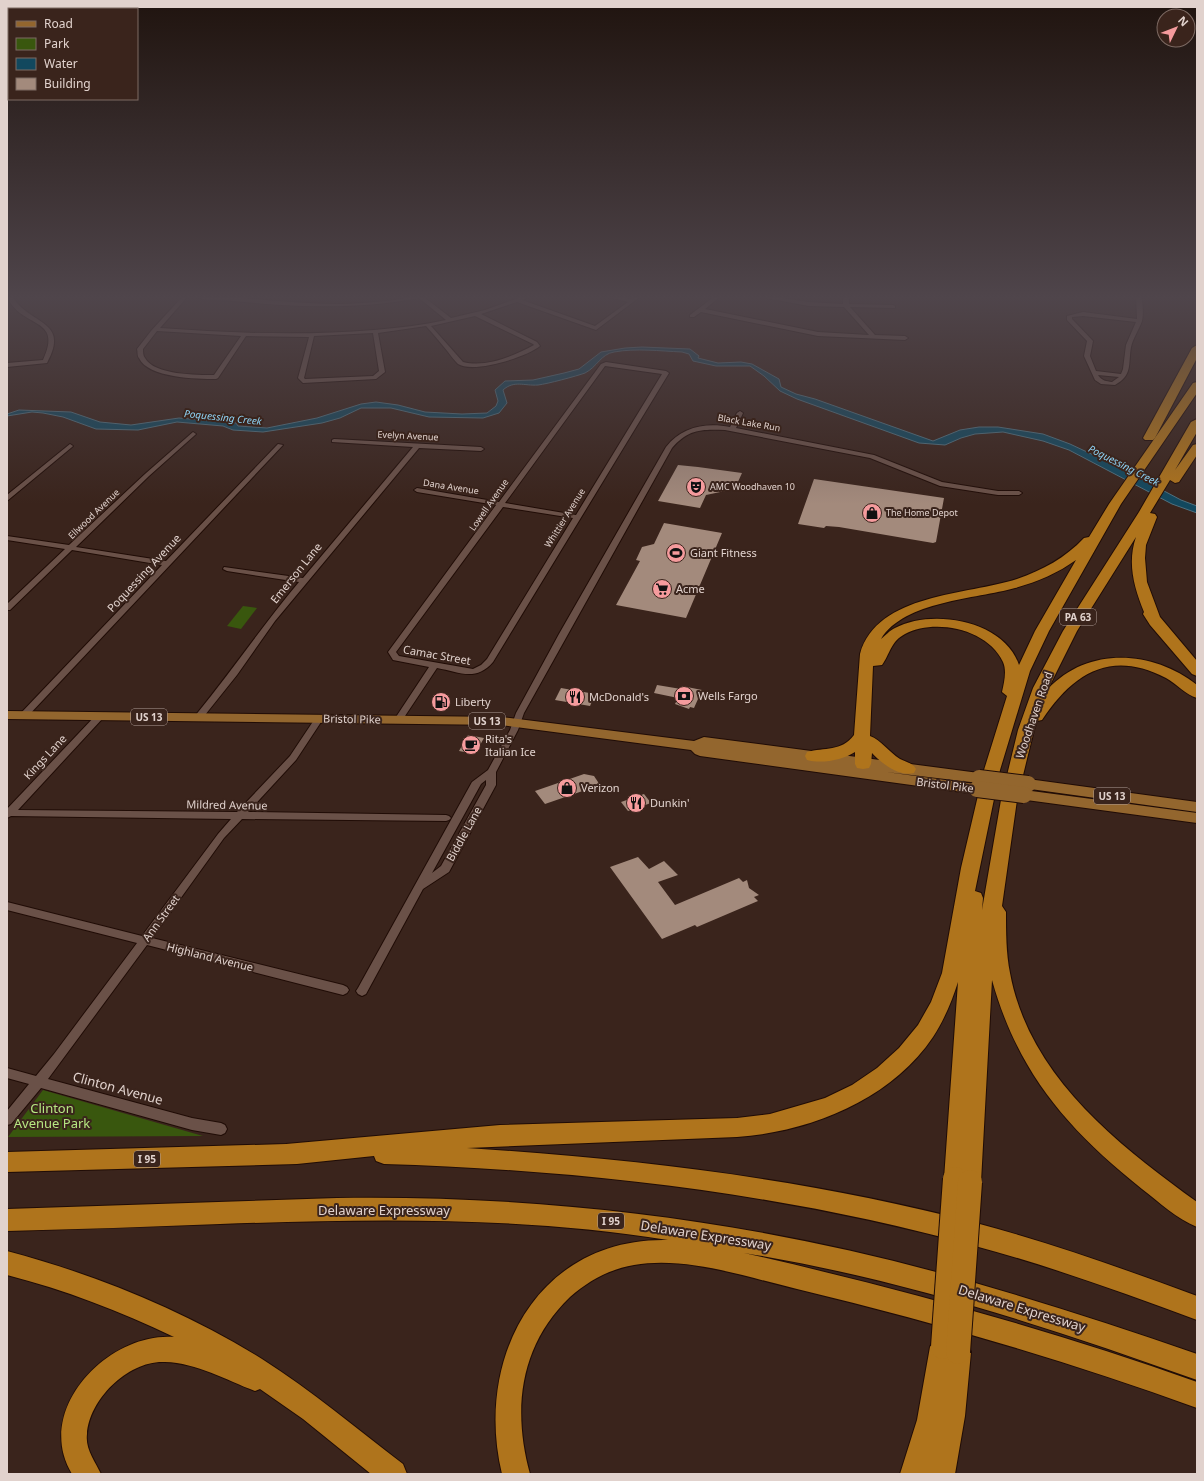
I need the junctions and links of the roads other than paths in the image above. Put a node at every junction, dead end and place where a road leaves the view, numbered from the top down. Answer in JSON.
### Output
{"nodes":[{"id":1,"x":149,"y":365,"type":"edge"},
{"id":2,"x":224,"y":365,"type":"edge"},
{"id":3,"x":305,"y":365,"type":"edge"},
{"id":4,"x":381,"y":365,"type":"edge"},
{"id":5,"x":603,"y":365,"type":"edge"},
{"id":6,"x":604,"y":365,"type":"edge"},
{"id":7,"x":1091,"y":365,"type":"edge"},
{"id":8,"x":1128,"y":365,"type":"edge"},
{"id":9,"x":1188,"y":365,"type":"edge"},
{"id":10,"x":666,"y":375,"type":"joint"},
{"id":11,"x":1197,"y":385,"type":"edge"},
{"id":12,"x":740,"y":413,"type":"dead end"},
{"id":13,"x":1196,"y":423,"type":"edge"},
{"id":14,"x":732,"y":429,"type":"junction"},
{"id":15,"x":193,"y":434,"type":"dead end"},
{"id":16,"x":334,"y":440,"type":"dead end"},
{"id":17,"x":280,"y":445,"type":"dead end"},
{"id":18,"x":70,"y":446,"type":"dead end"},
{"id":19,"x":417,"y":446,"type":"junction"},
{"id":20,"x":1197,"y":447,"type":"edge"},
{"id":21,"x":481,"y":449,"type":"dead end"},
{"id":22,"x":1129,"y":477,"type":"junction"},
{"id":23,"x":417,"y":490,"type":"dead end"},
{"id":24,"x":1160,"y":492,"type":"junction"},
{"id":25,"x":1019,"y":493,"type":"dead end"},
{"id":26,"x":7,"y":499,"type":"edge"},
{"id":27,"x":500,"y":504,"type":"junction"},
{"id":28,"x":1115,"y":504,"type":"junction"},
{"id":29,"x":1145,"y":512,"type":"junction"},
{"id":30,"x":577,"y":517,"type":"junction"},
{"id":31,"x":7,"y":538,"type":"edge"},
{"id":32,"x":72,"y":548,"type":"junction"},
{"id":33,"x":167,"y":563,"type":"junction"},
{"id":34,"x":227,"y":569,"type":"dead end"},
{"id":35,"x":1036,"y":576,"type":"junction"},
{"id":36,"x":304,"y":580,"type":"junction"},
{"id":37,"x":7,"y":608,"type":"edge"},
{"id":38,"x":1155,"y":622,"type":"junction"},
{"id":39,"x":392,"y":655,"type":"joint"},
{"id":40,"x":434,"y":666,"type":"junction"},
{"id":41,"x":480,"y":670,"type":"joint"},
{"id":42,"x":1197,"y":671,"type":"edge"},
{"id":43,"x":1197,"y":693,"type":"edge"},
{"id":44,"x":7,"y":715,"type":"edge"},
{"id":45,"x":24,"y":716,"type":"junction"},
{"id":46,"x":100,"y":716,"type":"junction"},
{"id":47,"x":198,"y":718,"type":"junction"},
{"id":48,"x":319,"y":719,"type":"junction"},
{"id":49,"x":398,"y":720,"type":"junction"},
{"id":50,"x":517,"y":722,"type":"junction"},
{"id":51,"x":1006,"y":725,"type":"junction"},
{"id":52,"x":1026,"y":730,"type":"junction"},
{"id":53,"x":867,"y":739,"type":"junction"},
{"id":54,"x":695,"y":746,"type":"junction"},
{"id":55,"x":813,"y":756,"type":"junction"},
{"id":56,"x":867,"y":768,"type":"junction"},
{"id":57,"x":908,"y":769,"type":"junction"},
{"id":58,"x":491,"y":772,"type":"junction"},
{"id":59,"x":978,"y":783,"type":"junction"},
{"id":60,"x":1026,"y":789,"type":"junction"},
{"id":61,"x":1197,"y":807,"type":"edge"},
{"id":62,"x":8,"y":814,"type":"edge"},
{"id":63,"x":237,"y":817,"type":"junction"},
{"id":64,"x":446,"y":818,"type":"dead end"},
{"id":65,"x":1197,"y":818,"type":"edge"},
{"id":66,"x":980,"y":821,"type":"junction"},
{"id":67,"x":998,"y":878,"type":"junction"},
{"id":68,"x":421,"y":886,"type":"junction"},
{"id":69,"x":7,"y":906,"type":"edge"},
{"id":70,"x":145,"y":940,"type":"junction"},
{"id":71,"x":343,"y":990,"type":"dead end"},
{"id":72,"x":362,"y":991,"type":"dead end"},
{"id":73,"x":7,"y":1073,"type":"edge"},
{"id":74,"x":39,"y":1082,"type":"junction"},
{"id":75,"x":7,"y":1120,"type":"edge"},
{"id":76,"x":221,"y":1129,"type":"dead end"},
{"id":77,"x":287,"y":1154,"type":"junction"},
{"id":78,"x":7,"y":1162,"type":"edge"},
{"id":79,"x":962,"y":1181,"type":"junction"},
{"id":80,"x":1197,"y":1216,"type":"edge"},
{"id":81,"x":7,"y":1220,"type":"edge"},
{"id":82,"x":7,"y":1263,"type":"edge"},
{"id":83,"x":1197,"y":1308,"type":"edge"},
{"id":84,"x":951,"y":1349,"type":"junction"},
{"id":85,"x":1197,"y":1367,"type":"edge"},
{"id":86,"x":1142,"y":1375,"type":"junction"},
{"id":87,"x":284,"y":1390,"type":"junction"},
{"id":88,"x":1197,"y":1395,"type":"edge"},
{"id":89,"x":1197,"y":1402,"type":"edge"},
{"id":90,"x":87,"y":1474,"type":"edge"},
{"id":91,"x":393,"y":1474,"type":"edge"},
{"id":92,"x":516,"y":1474,"type":"edge"},
{"id":93,"x":914,"y":1474,"type":"edge"},
{"id":94,"x":941,"y":1474,"type":"edge"}],
"edges":[{"from":1,"to":2,"type":"street"},
{"from":3,"to":4,"type":"street"},
{"from":5,"to":27,"type":"street","name":"Lowell Avenue"},
{"from":6,"to":10,"type":"street","name":"Lowell Avenue"},
{"from":7,"to":8,"type":"street"},
{"from":9,"to":22,"type":"highway"},
{"from":10,"to":30,"type":"street","name":"Whittier Avenue"},
{"from":11,"to":22,"type":"highway","name":"Woodhaven Road","number":"PA 63"},
{"from":12,"to":14,"type":"street"},
{"from":13,"to":24,"type":"highway","name":"Woodhaven Road","number":"PA 63"},
{"from":14,"to":25,"type":"street","name":"Black Lake Run"},
{"from":14,"to":50,"type":"street","name":"Black Lake Run"},
{"from":15,"to":32,"type":"street","name":"Ellwood Avenue"},
{"from":16,"to":19,"type":"street","name":"Evelyn Avenue"},
{"from":17,"to":33,"type":"street","name":"Poquessing Avenue"},
{"from":18,"to":26,"type":"street"},
{"from":19,"to":21,"type":"street","name":"Evelyn Avenue"},
{"from":19,"to":36,"type":"street","name":"Emerson Lane"},
{"from":20,"to":24,"type":"highway"},
{"from":22,"to":28,"type":"highway","name":"Woodhaven Road","number":"PA 63"},
{"from":22,"to":35,"type":"highway"},
{"from":23,"to":27,"type":"street","name":"Dana Avenue"},
{"from":24,"to":29,"type":"highway","name":"Woodhaven Road","number":"PA 63"},
{"from":24,"to":38,"type":"highway"},
{"from":27,"to":30,"type":"street","name":"Dana Avenue"},
{"from":27,"to":39,"type":"street","name":"Lowell Avenue"},
{"from":28,"to":35,"type":"highway"},
{"from":28,"to":51,"type":"highway","name":"Woodhaven Road","number":"PA 63"},
{"from":29,"to":38,"type":"highway"},
{"from":29,"to":52,"type":"highway","name":"Woodhaven Road","number":"PA 63"},
{"from":30,"to":41,"type":"street","name":"Whittier Avenue"},
{"from":31,"to":32,"type":"street"},
{"from":32,"to":33,"type":"street"},
{"from":32,"to":37,"type":"street","name":"Ellwood Avenue"},
{"from":33,"to":45,"type":"street","name":"Poquessing Avenue"},
{"from":34,"to":36,"type":"street"},
{"from":35,"to":53,"type":"highway"},
{"from":36,"to":47,"type":"street","name":"Emerson Lane"},
{"from":38,"to":42,"type":"highway"},
{"from":39,"to":40,"type":"street","name":"Camac Street"},
{"from":40,"to":41,"type":"street","name":"Camac Street"},
{"from":40,"to":49,"type":"street"},
{"from":43,"to":52,"type":"highway"},
{"from":44,"to":45,"type":"main road","name":"Bristol Pike","number":"US 13"},
{"from":45,"to":46,"type":"main road","name":"Bristol Pike","number":"US 13"},
{"from":46,"to":47,"type":"main road","name":"Bristol Pike","number":"US 13"},
{"from":46,"to":62,"type":"street","name":"Kings Lane"},
{"from":47,"to":48,"type":"main road","name":"Bristol Pike","number":"US 13"},
{"from":48,"to":49,"type":"main road","name":"Bristol Pike","number":"US 13"},
{"from":48,"to":63,"type":"street","name":"Ann Street"},
{"from":49,"to":50,"type":"main road","name":"Bristol Pike","number":"US 13"},
{"from":50,"to":54,"type":"main road","name":"Bristol Pike","number":"US 13"},
{"from":50,"to":58,"type":"street","name":"Biddle Lane"},
{"from":51,"to":53,"type":"highway"},
{"from":51,"to":66,"type":"highway","name":"Woodhaven Road","number":"PA 63"},
{"from":52,"to":67,"type":"highway","name":"Woodhaven Road","number":"PA 63"},
{"from":53,"to":55,"type":"highway"},
{"from":53,"to":56,"type":"highway"},
{"from":53,"to":57,"type":"highway"},
{"from":54,"to":55,"type":"main road","name":"Bristol Pike","number":"US 13"},
{"from":54,"to":56,"type":"main road","name":"Bristol Pike","number":"US 13"},
{"from":55,"to":56,"type":"main road","name":"Bristol Pike","number":"US 13"},
{"from":56,"to":57,"type":"main road","name":"Bristol Pike","number":"US 13"},
{"from":56,"to":59,"type":"main road","name":"Bristol Pike","number":"US 13"},
{"from":57,"to":59,"type":"main road","name":"Bristol Pike","number":"US 13"},
{"from":58,"to":68,"type":"street","name":"Biddle Lane"},
{"from":58,"to":68,"type":"street","name":"Biddle Lane"},
{"from":59,"to":60,"type":"main road","name":"Bristol Pike","number":"US 13","bridge":true},
{"from":60,"to":61,"type":"main road","name":"Bristol Pike","number":"US 13"},
{"from":60,"to":65,"type":"main road","name":"Bristol Pike","number":"US 13"},
{"from":62,"to":63,"type":"street","name":"Mildred Avenue"},
{"from":63,"to":64,"type":"street","name":"Mildred Avenue"},
{"from":63,"to":70,"type":"street","name":"Ann Street"},
{"from":66,"to":77,"type":"highway"},
{"from":66,"to":79,"type":"highway"},
{"from":67,"to":79,"type":"highway"},
{"from":67,"to":80,"type":"highway"},
{"from":68,"to":72,"type":"street","name":"Biddle Lane"},
{"from":69,"to":70,"type":"street","name":"Highland Avenue"},
{"from":70,"to":71,"type":"street","name":"Highland Avenue"},
{"from":70,"to":74,"type":"street","name":"Ann Street"},
{"from":73,"to":74,"type":"street","name":"Clinton Avenue"},
{"from":74,"to":75,"type":"street","name":"Ann Street"},
{"from":74,"to":76,"type":"street","name":"Clinton Avenue"},
{"from":77,"to":78,"type":"highway","number":"I 95"},
{"from":77,"to":83,"type":"highway","number":"I 95"},
{"from":79,"to":84,"type":"highway","bridge":true},
{"from":81,"to":85,"type":"highway","name":"Delaware Expressway","number":"I 95"},
{"from":82,"to":87,"type":"highway"},
{"from":84,"to":93,"type":"highway"},
{"from":84,"to":94,"type":"highway"},
{"from":86,"to":88,"type":"highway"},
{"from":86,"to":89,"type":"highway"},
{"from":86,"to":92,"type":"highway"},
{"from":87,"to":90,"type":"highway"},
{"from":87,"to":91,"type":"highway"}]}
